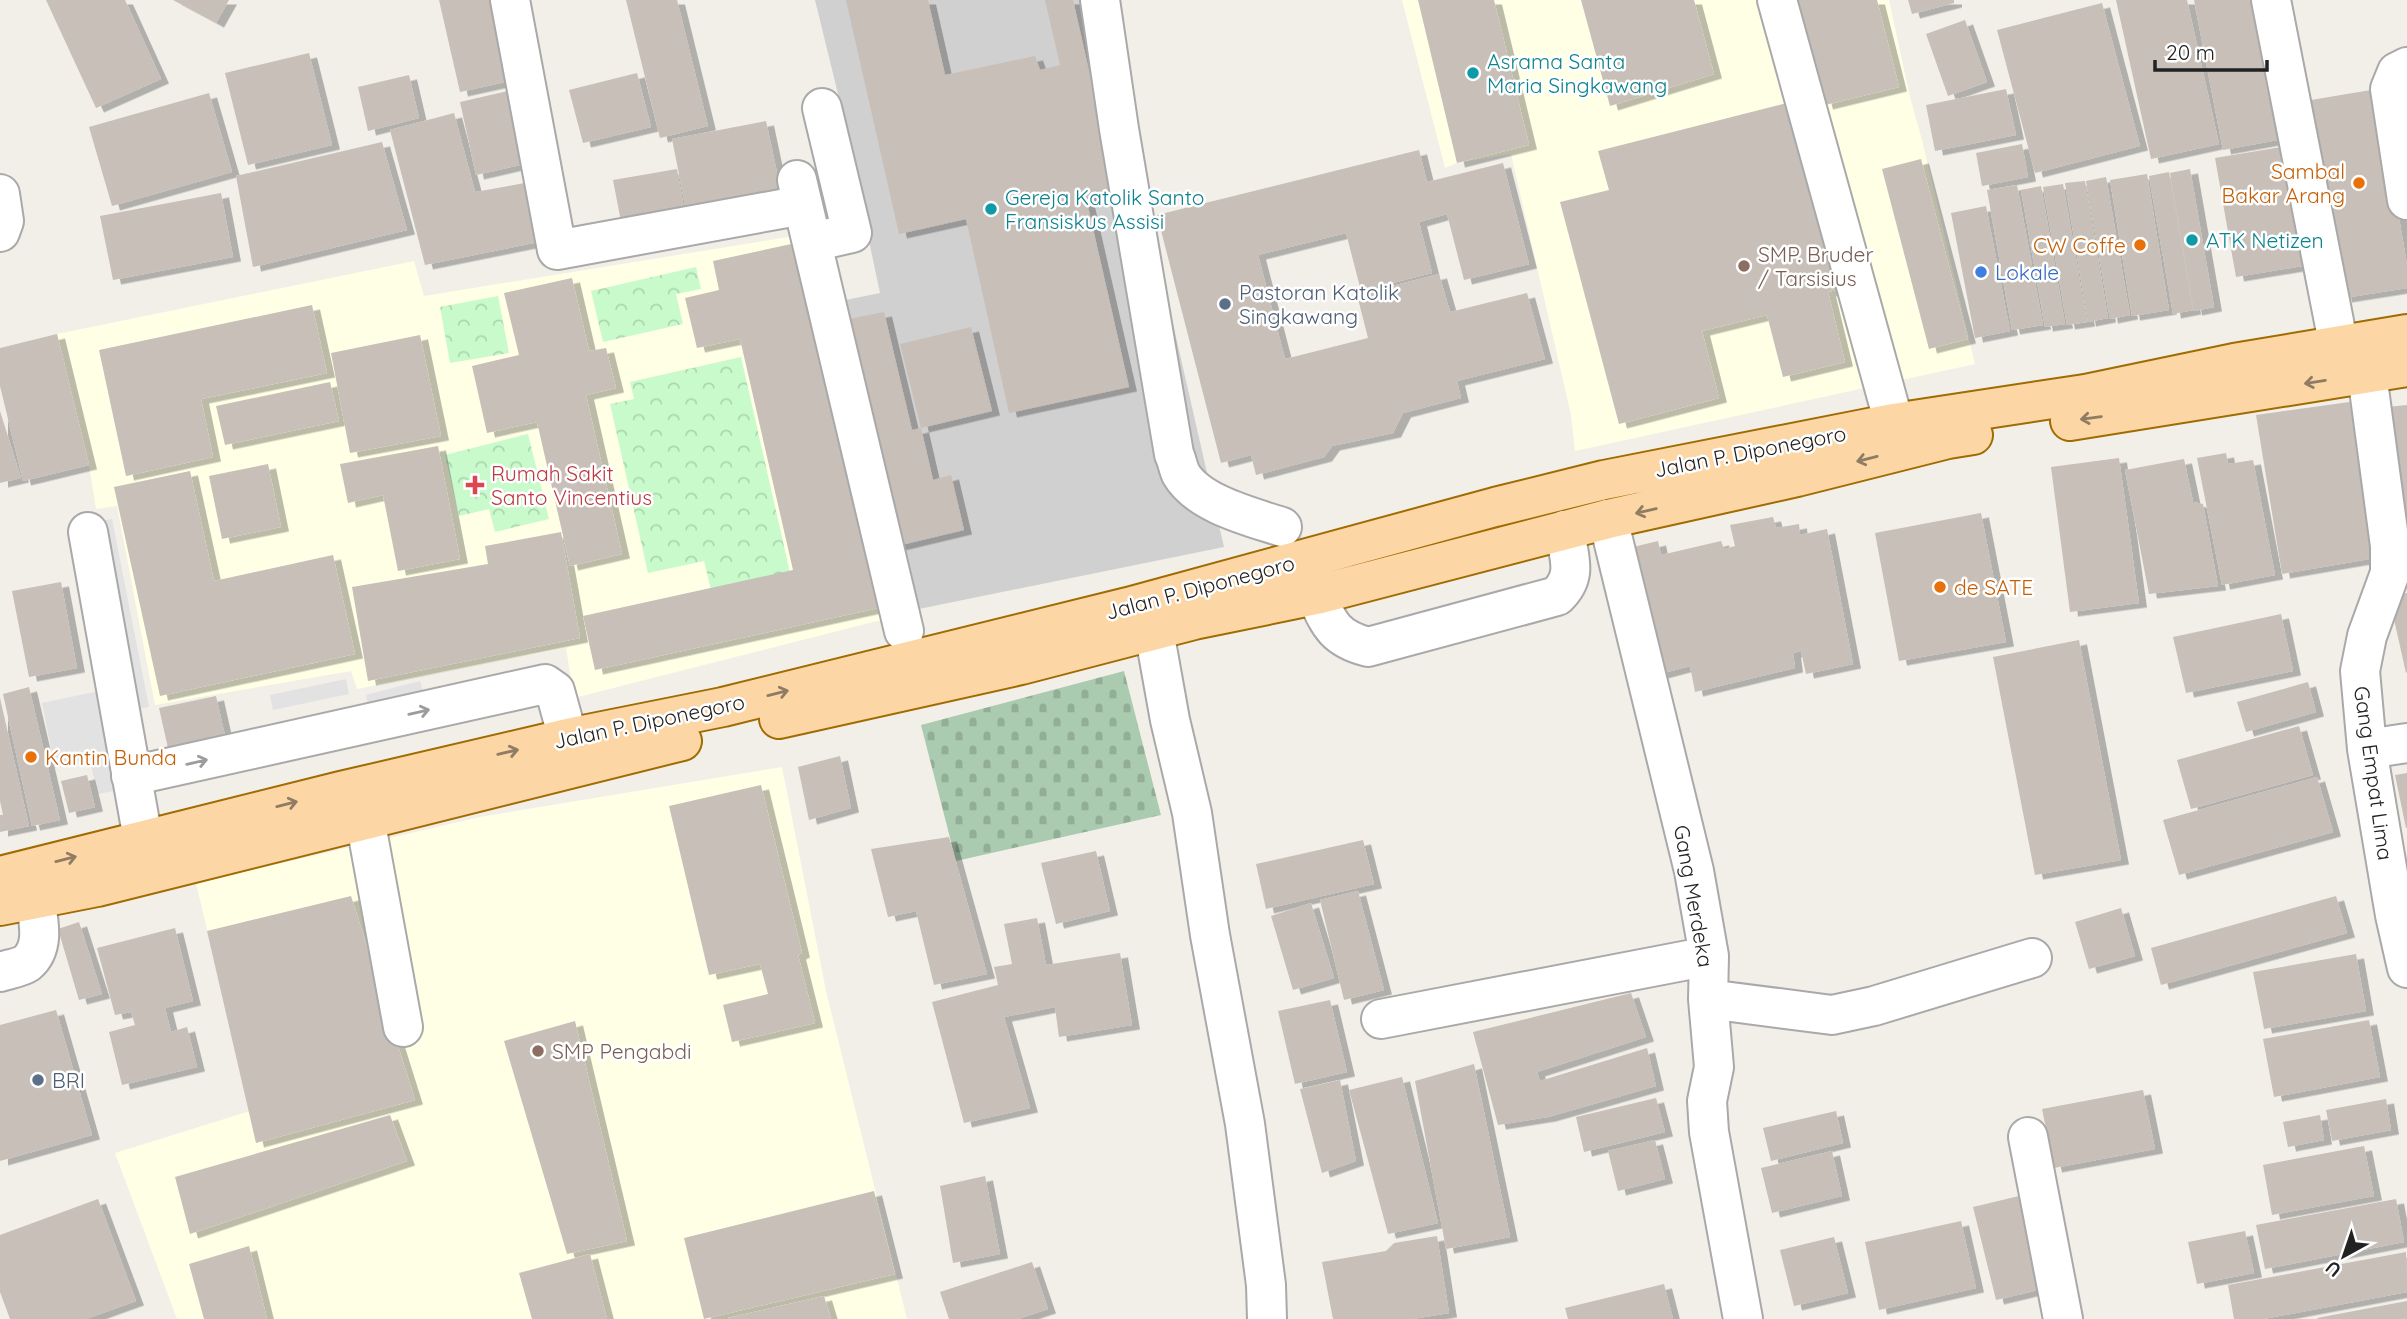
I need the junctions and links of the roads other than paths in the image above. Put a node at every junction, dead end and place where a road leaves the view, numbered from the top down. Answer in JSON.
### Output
{"nodes":[{"id":1,"x":510,"y":0,"type":"edge"},
{"id":2,"x":1100,"y":0,"type":"edge"},
{"id":3,"x":1777,"y":0,"type":"edge"},
{"id":4,"x":2271,"y":0,"type":"edge"},
{"id":5,"x":2407,"y":67,"type":"edge"},
{"id":6,"x":822,"y":108,"type":"dead end"},
{"id":7,"x":0,"y":194,"type":"edge"},
{"id":8,"x":2407,"y":200,"type":"edge"},
{"id":9,"x":0,"y":232,"type":"edge"},
{"id":10,"x":813,"y":243,"type":"junction"},
{"id":11,"x":2407,"y":334,"type":"edge"},
{"id":12,"x":2339,"y":347,"type":"junction"},
{"id":13,"x":2407,"y":367,"type":"edge"},
{"id":14,"x":2367,"y":374,"type":"junction"},
{"id":15,"x":1894,"y":423,"type":"junction"},
{"id":16,"x":1494,"y":507,"type":"junction"},
{"id":17,"x":1608,"y":519,"type":"junction"},
{"id":18,"x":1282,"y":527,"type":"dead end"},
{"id":19,"x":1565,"y":530,"type":"junction"},
{"id":20,"x":88,"y":532,"type":"dead end"},
{"id":21,"x":1506,"y":544,"type":"junction"},
{"id":22,"x":1316,"y":595,"type":"junction"},
{"id":23,"x":905,"y":631,"type":"dead end"},
{"id":24,"x":1154,"y":631,"type":"junction"},
{"id":25,"x":568,"y":738,"type":"junction"},
{"id":26,"x":2407,"y":743,"type":"edge"},
{"id":27,"x":2367,"y":748,"type":"junction"},
{"id":28,"x":131,"y":776,"type":"junction"},
{"id":29,"x":365,"y":819,"type":"junction"},
{"id":30,"x":143,"y":839,"type":"junction"},
{"id":31,"x":0,"y":876,"type":"edge"},
{"id":32,"x":17,"y":902,"type":"edge"},
{"id":33,"x":1709,"y":956,"type":"junction"},
{"id":34,"x":2032,"y":958,"type":"dead end"},
{"id":35,"x":2407,"y":968,"type":"edge"},
{"id":36,"x":0,"y":972,"type":"edge"},
{"id":37,"x":1708,"y":999,"type":"junction"},
{"id":38,"x":1381,"y":1019,"type":"dead end"},
{"id":39,"x":402,"y":1027,"type":"dead end"},
{"id":40,"x":2028,"y":1137,"type":"dead end"},
{"id":41,"x":1267,"y":1319,"type":"edge"},
{"id":42,"x":1743,"y":1319,"type":"edge"},
{"id":43,"x":2063,"y":1319,"type":"edge"}],
"edges":[{"from":1,"to":10,"type":"street"},
{"from":2,"to":18,"type":"street"},
{"from":3,"to":15,"type":"street"},
{"from":4,"to":12,"type":"street"},
{"from":5,"to":8,"type":"street"},
{"from":6,"to":10,"type":"street"},
{"from":7,"to":9,"type":"street"},
{"from":10,"to":23,"type":"street"},
{"from":11,"to":12,"type":"main road","name":"Jalan P. Diponegoro"},
{"from":12,"to":15,"type":"main road","name":"Jalan P. Diponegoro"},
{"from":13,"to":14,"type":"main road","name":"Jalan P. Diponegoro"},
{"from":14,"to":17,"type":"main road","name":"Jalan P. Diponegoro","one_way":true},
{"from":14,"to":27,"type":"street","name":"Gang Empat Lima"},
{"from":15,"to":16,"type":"main road","name":"Jalan P. Diponegoro"},
{"from":16,"to":21,"type":"main road"},
{"from":25,"to":16,"type":"main road","name":"Jalan P. Diponegoro","one_way":true},
{"from":17,"to":19,"type":"main road","name":"Jalan P. Diponegoro"},
{"from":17,"to":33,"type":"street","name":"Gang Merdeka"},
{"from":19,"to":21,"type":"main road","name":"Jalan P. Diponegoro"},
{"from":19,"to":22,"type":"street"},
{"from":20,"to":28,"type":"street"},
{"from":21,"to":22,"type":"main road","name":"Jalan P. Diponegoro"},
{"from":22,"to":24,"type":"main road","name":"Jalan P. Diponegoro"},
{"from":24,"to":29,"type":"main road","name":"Jalan P. Diponegoro"},
{"from":24,"to":41,"type":"street"},
{"from":28,"to":25,"type":"street","one_way":true},
{"from":30,"to":25,"type":"main road","name":"Jalan P. Diponegoro","one_way":true},
{"from":26,"to":27,"type":"street"},
{"from":27,"to":35,"type":"street","name":"Gang Empat Lima"},
{"from":28,"to":30,"type":"street"},
{"from":29,"to":32,"type":"main road","name":"Jalan P. Diponegoro"},
{"from":29,"to":39,"type":"street"},
{"from":31,"to":30,"type":"main road","name":"Jalan P. Diponegoro","one_way":true},
{"from":32,"to":36,"type":"street"},
{"from":33,"to":37,"type":"street","name":"Gang Merdeka"},
{"from":33,"to":38,"type":"street"},
{"from":34,"to":37,"type":"street"},
{"from":37,"to":42,"type":"street","name":"Gang Merdeka"},
{"from":40,"to":43,"type":"street"}]}
